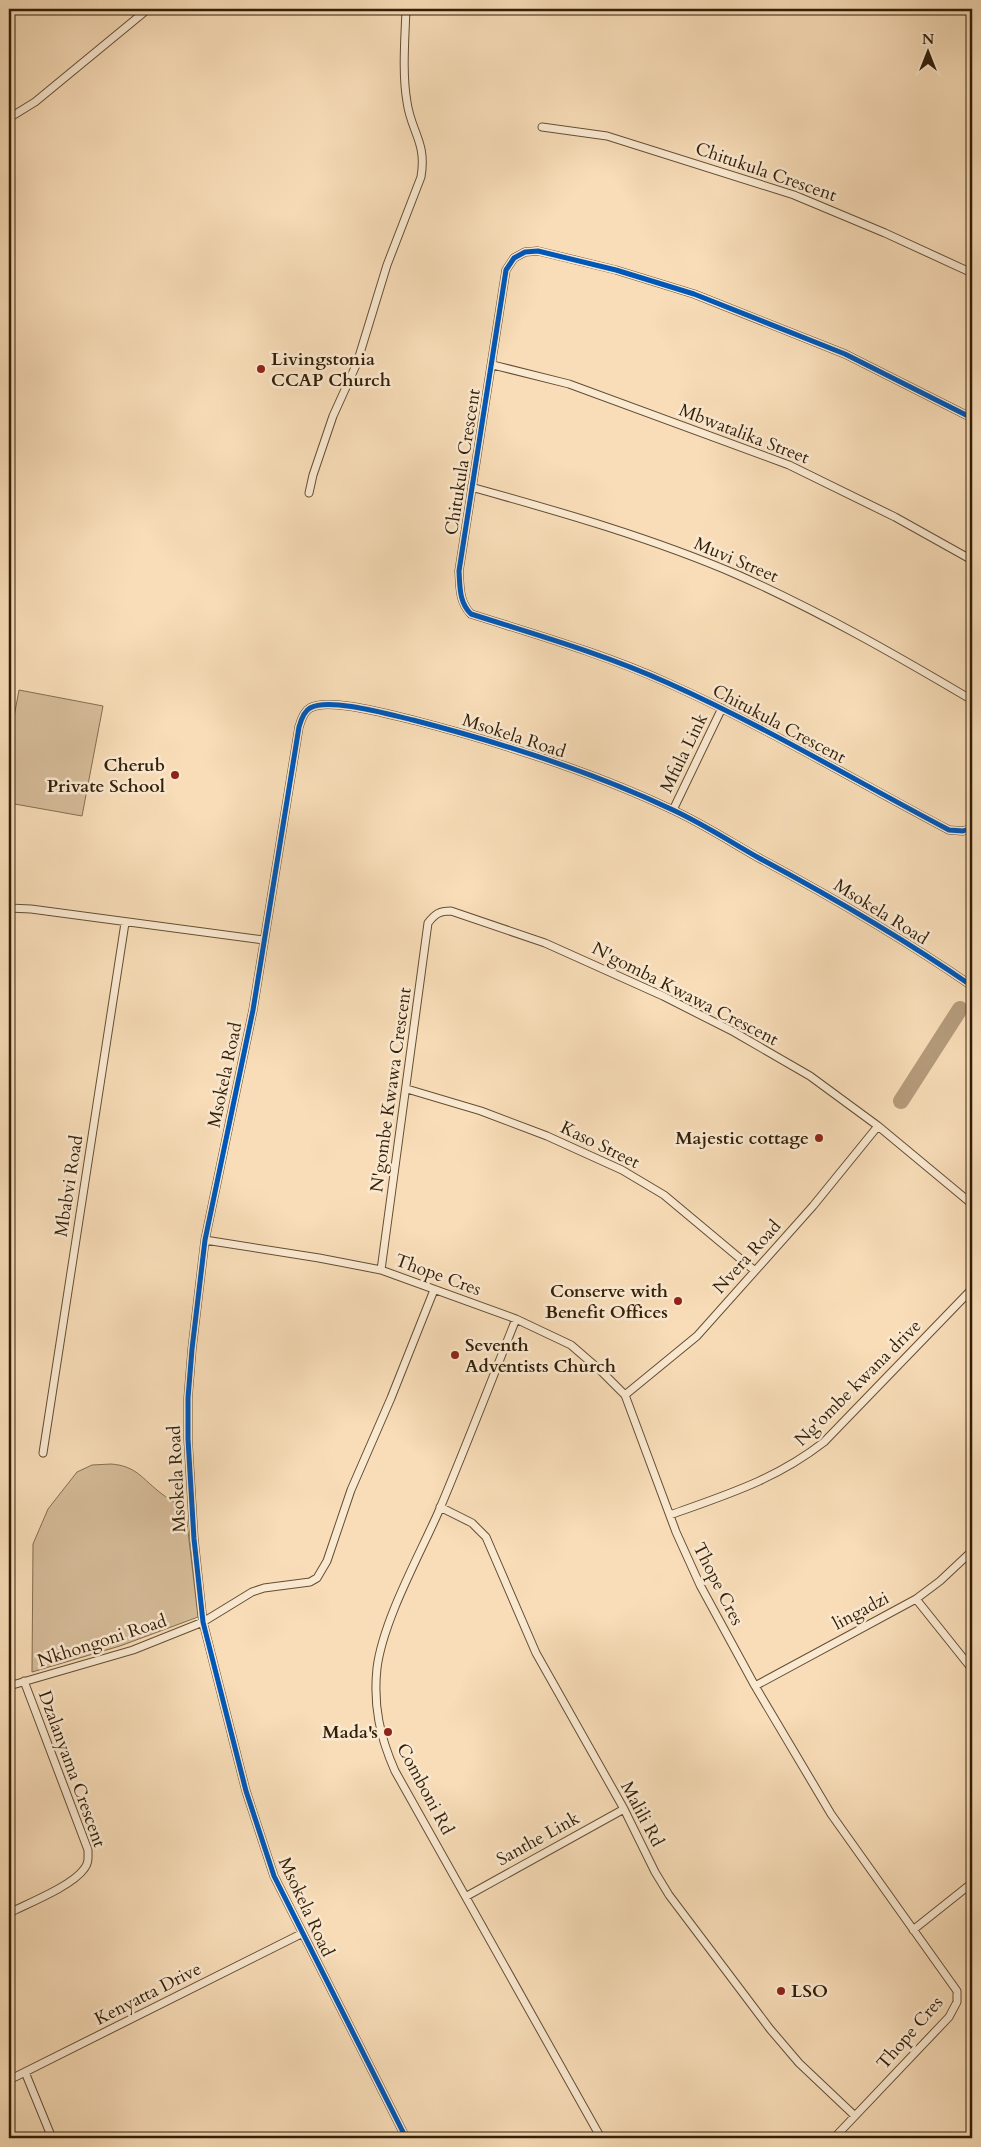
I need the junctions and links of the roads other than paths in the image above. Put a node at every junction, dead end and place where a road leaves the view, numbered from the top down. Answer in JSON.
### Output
{"nodes":[{"id":1,"x":148,"y":9,"type":"edge"},
{"id":2,"x":406,"y":9,"type":"edge"},
{"id":3,"x":9,"y":118,"type":"edge"},
{"id":4,"x":542,"y":127,"type":"dead end"},
{"id":5,"x":972,"y":273,"type":"edge"},
{"id":6,"x":493,"y":365,"type":"junction"},
{"id":7,"x":972,"y":418,"type":"edge"},
{"id":8,"x":471,"y":487,"type":"junction"},
{"id":9,"x":309,"y":493,"type":"dead end"},
{"id":10,"x":972,"y":560,"type":"edge"},
{"id":11,"x":972,"y":700,"type":"edge"},
{"id":12,"x":722,"y":708,"type":"junction"},
{"id":13,"x":674,"y":810,"type":"junction"},
{"id":14,"x":972,"y":828,"type":"edge"},
{"id":15,"x":9,"y":908,"type":"edge"},
{"id":16,"x":434,"y":915,"type":"joint"},
{"id":17,"x":125,"y":923,"type":"junction"},
{"id":18,"x":264,"y":940,"type":"junction"},
{"id":19,"x":972,"y":986,"type":"edge"},
{"id":20,"x":407,"y":1089,"type":"junction"},
{"id":21,"x":878,"y":1126,"type":"junction"},
{"id":22,"x":972,"y":1204,"type":"edge"},
{"id":23,"x":204,"y":1240,"type":"junction"},
{"id":24,"x":382,"y":1270,"type":"junction"},
{"id":25,"x":755,"y":1271,"type":"junction"},
{"id":26,"x":434,"y":1290,"type":"junction"},
{"id":27,"x":972,"y":1290,"type":"edge"},
{"id":28,"x":516,"y":1319,"type":"junction"},
{"id":29,"x":625,"y":1395,"type":"junction"},
{"id":30,"x":43,"y":1453,"type":"dead end"},
{"id":31,"x":440,"y":1507,"type":"junction"},
{"id":32,"x":670,"y":1515,"type":"junction"},
{"id":33,"x":972,"y":1551,"type":"edge"},
{"id":34,"x":916,"y":1599,"type":"junction"},
{"id":35,"x":203,"y":1622,"type":"junction"},
{"id":36,"x":972,"y":1669,"type":"edge"},
{"id":37,"x":24,"y":1681,"type":"junction"},
{"id":38,"x":9,"y":1686,"type":"edge"},
{"id":39,"x":756,"y":1686,"type":"junction"},
{"id":40,"x":624,"y":1810,"type":"junction"},
{"id":41,"x":972,"y":1883,"type":"edge"},
{"id":42,"x":467,"y":1896,"type":"junction"},
{"id":43,"x":9,"y":1913,"type":"edge"},
{"id":44,"x":913,"y":1930,"type":"junction"},
{"id":45,"x":302,"y":1934,"type":"junction"},
{"id":46,"x":25,"y":2072,"type":"junction"},
{"id":47,"x":9,"y":2080,"type":"edge"},
{"id":48,"x":855,"y":2116,"type":"junction"},
{"id":49,"x":52,"y":2138,"type":"edge"},
{"id":50,"x":406,"y":2138,"type":"edge"},
{"id":51,"x":601,"y":2138,"type":"edge"},
{"id":52,"x":834,"y":2138,"type":"edge"}],
"edges":[{"from":1,"to":3,"type":"street"},
{"from":2,"to":9,"type":"street"},
{"from":4,"to":5,"type":"street","name":"Chitukula Crescent"},
{"from":6,"to":7,"type":"street","name":"Chitukula Crescent"},
{"from":6,"to":8,"type":"street","name":"Chitukula Crescent"},
{"from":6,"to":10,"type":"street","name":"Mbwatalika Street"},
{"from":8,"to":11,"type":"street","name":"Muvi Street"},
{"from":8,"to":12,"type":"street","name":"Chitukula Crescent"},
{"from":12,"to":13,"type":"street","name":"Mfula Link"},
{"from":12,"to":14,"type":"street","name":"Chitukula Crescent"},
{"from":13,"to":18,"type":"street","name":"Msokela Road"},
{"from":13,"to":19,"type":"street","name":"Msokela Road"},
{"from":15,"to":17,"type":"street"},
{"from":16,"to":20,"type":"street","name":"N'gombe Kwawa Crescent"},
{"from":16,"to":21,"type":"street","name":"N'gomba Kwawa Crescent"},
{"from":17,"to":18,"type":"street"},
{"from":17,"to":30,"type":"street","name":"Mbabvi Road"},
{"from":18,"to":23,"type":"street","name":"Msokela Road"},
{"from":20,"to":24,"type":"street","name":"N'gombe Kwawa Crescent"},
{"from":20,"to":25,"type":"street","name":"Kaso Street"},
{"from":21,"to":22,"type":"street","name":"N'gomba Kwawa Crescent"},
{"from":21,"to":25,"type":"street","name":"Nvera Road"},
{"from":23,"to":24,"type":"street","name":"Thope Cres"},
{"from":23,"to":35,"type":"street","name":"Msokela Road"},
{"from":24,"to":26,"type":"street","name":"Thope Cres"},
{"from":25,"to":29,"type":"street","name":"Nvera Road"},
{"from":26,"to":28,"type":"street","name":"Thope Cres"},
{"from":26,"to":35,"type":"street","name":"Nkhongoni Road"},
{"from":27,"to":32,"type":"street","name":"Ng'ombe kwana drive"},
{"from":28,"to":29,"type":"street","name":"Thope Cres"},
{"from":28,"to":31,"type":"street","name":"Comboni Rd"},
{"from":29,"to":32,"type":"street","name":"Thope Cres"},
{"from":31,"to":40,"type":"street","name":"Malili Rd"},
{"from":31,"to":42,"type":"street","name":"Comboni Rd"},
{"from":32,"to":39,"type":"street","name":"Thope Cres"},
{"from":33,"to":34,"type":"street","name":"lingadzi"},
{"from":34,"to":36,"type":"street"},
{"from":34,"to":39,"type":"street","name":"lingadzi"},
{"from":35,"to":37,"type":"street","name":"Nkhongoni Road"},
{"from":35,"to":45,"type":"street","name":"Msokela Road"},
{"from":37,"to":38,"type":"street","name":"Nkhongoni Road"},
{"from":37,"to":43,"type":"street","name":"Dzalanyama Crescent"},
{"from":39,"to":44,"type":"street","name":"Thope Cres"},
{"from":40,"to":42,"type":"street","name":"Santhe Link"},
{"from":40,"to":48,"type":"street","name":"Malili Rd"},
{"from":41,"to":44,"type":"street"},
{"from":42,"to":51,"type":"street","name":"Comboni Rd"},
{"from":44,"to":48,"type":"street","name":"Thope Cres"},
{"from":45,"to":46,"type":"street","name":"Kenyatta Drive"},
{"from":45,"to":50,"type":"street","name":"Msokela Road"},
{"from":46,"to":47,"type":"street","name":"Kenyatta Drive"},
{"from":46,"to":49,"type":"street"},
{"from":48,"to":52,"type":"street","name":"Thope Cres"}]}
